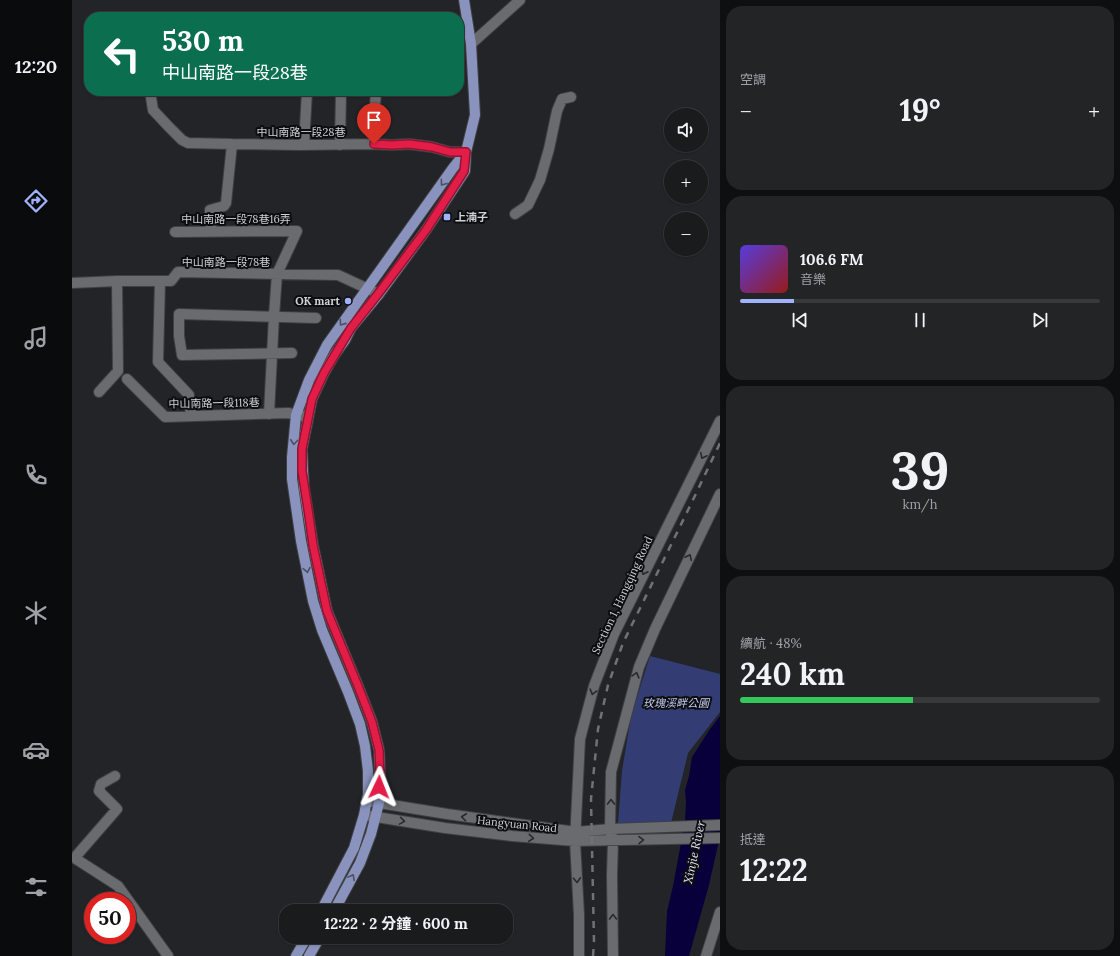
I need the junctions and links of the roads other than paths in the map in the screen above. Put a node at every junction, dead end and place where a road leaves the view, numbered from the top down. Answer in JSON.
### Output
{"nodes":[{"id":1,"x":464,"y":0,"type":"edge"},
{"id":2,"x":520,"y":0,"type":"edge"},
{"id":3,"x":471,"y":44,"type":"junction"},
{"id":4,"x":151,"y":96,"type":"edge"},
{"id":5,"x":307,"y":96,"type":"edge"},
{"id":6,"x":341,"y":96,"type":"edge"},
{"id":7,"x":376,"y":96,"type":"edge"},
{"id":8,"x":571,"y":97,"type":"dead end"},
{"id":9,"x":232,"y":144,"type":"junction"},
{"id":10,"x":374,"y":144,"type":"junction"},
{"id":11,"x":304,"y":145,"type":"junction"},
{"id":12,"x":340,"y":145,"type":"junction"},
{"id":13,"x":466,"y":152,"type":"junction"},
{"id":14,"x":515,"y":214,"type":"dead end"},
{"id":15,"x":211,"y":231,"type":"junction"},
{"id":16,"x":175,"y":232,"type":"dead end"},
{"id":17,"x":277,"y":274,"type":"junction"},
{"id":18,"x":117,"y":281,"type":"junction"},
{"id":19,"x":160,"y":281,"type":"junction"},
{"id":20,"x":72,"y":283,"type":"edge"},
{"id":21,"x":367,"y":288,"type":"junction"},
{"id":22,"x":378,"y":294,"type":"junction"},
{"id":23,"x":274,"y":316,"type":"junction"},
{"id":24,"x":316,"y":318,"type":"dead end"},
{"id":25,"x":273,"y":353,"type":"junction"},
{"id":26,"x":292,"y":353,"type":"dead end"},
{"id":27,"x":126,"y":379,"type":"dead end"},
{"id":28,"x":99,"y":392,"type":"dead end"},
{"id":29,"x":269,"y":414,"type":"junction"},
{"id":30,"x":191,"y":416,"type":"junction"},
{"id":31,"x":296,"y":416,"type":"junction"},
{"id":32,"x":308,"y":417,"type":"junction"},
{"id":33,"x":720,"y":421,"type":"edge"},
{"id":34,"x":720,"y":494,"type":"edge"},
{"id":35,"x":115,"y":776,"type":"dead end"},
{"id":36,"x":366,"y":801,"type":"junction"},
{"id":37,"x":379,"y":803,"type":"junction"},
{"id":38,"x":364,"y":815,"type":"junction"},
{"id":39,"x":376,"y":817,"type":"junction"},
{"id":40,"x":720,"y":826,"type":"edge"},
{"id":41,"x":610,"y":829,"type":"junction"},
{"id":42,"x":576,"y":837,"type":"junction"},
{"id":43,"x":720,"y":838,"type":"edge"},
{"id":44,"x":613,"y":841,"type":"junction"},
{"id":45,"x":325,"y":904,"type":"edge"},
{"id":46,"x":338,"y":904,"type":"edge"},
{"id":47,"x":720,"y":912,"type":"edge"},
{"id":48,"x":303,"y":944,"type":"edge"},
{"id":49,"x":316,"y":944,"type":"edge"},
{"id":50,"x":168,"y":956,"type":"edge"},
{"id":51,"x":296,"y":956,"type":"edge"},
{"id":52,"x":309,"y":956,"type":"edge"},
{"id":53,"x":579,"y":956,"type":"edge"},
{"id":54,"x":613,"y":956,"type":"edge"},
{"id":55,"x":706,"y":956,"type":"edge"}],
"edges":[{"from":1,"to":3,"type":"main road"},
{"from":2,"to":3,"type":"street"},
{"from":3,"to":13,"type":"main road"},
{"from":4,"to":9,"type":"street","name":"中山南路一段28巷"},
{"from":5,"to":11,"type":"street"},
{"from":6,"to":12,"type":"street"},
{"from":7,"to":10,"type":"street"},
{"from":8,"to":14,"type":"street"},
{"from":9,"to":11,"type":"street","name":"中山南路一段28巷"},
{"from":9,"to":15,"type":"street"},
{"from":10,"to":12,"type":"street","name":"中山南路一段28巷"},
{"from":10,"to":13,"type":"street","name":"中山南路一段28巷"},
{"from":11,"to":12,"type":"street","name":"中山南路一段28巷"},
{"from":13,"to":21,"type":"main road","one_way":true},
{"from":13,"to":22,"type":"main road"},
{"from":15,"to":16,"type":"street","name":"中山南路一段78巷16弄"},
{"from":15,"to":17,"type":"street","name":"中山南路一段78巷16弄"},
{"from":17,"to":19,"type":"street","name":"中山南路一段78巷"},
{"from":17,"to":21,"type":"street","name":"中山南路一段78巷"},
{"from":17,"to":23,"type":"street"},
{"from":18,"to":19,"type":"street","name":"中山南路一段78巷"},
{"from":18,"to":20,"type":"street","name":"中山南路一段78巷"},
{"from":18,"to":28,"type":"street"},
{"from":19,"to":30,"type":"street"},
{"from":21,"to":22,"type":"street","name":"中山南路一段78巷"},
{"from":21,"to":31,"type":"main road","one_way":true},
{"from":22,"to":32,"type":"main road"},
{"from":23,"to":24,"type":"street"},
{"from":23,"to":25,"type":"street"},
{"from":23,"to":25,"type":"street"},
{"from":25,"to":26,"type":"street"},
{"from":25,"to":29,"type":"street"},
{"from":27,"to":30,"type":"street","name":"中山南路一段118巷"},
{"from":29,"to":30,"type":"street","name":"中山南路一段118巷"},
{"from":29,"to":31,"type":"street","name":"中山南路一段118巷"},
{"from":31,"to":32,"type":"street","name":"中山南路一段118巷"},
{"from":31,"to":36,"type":"main road","one_way":true},
{"from":32,"to":37,"type":"main road"},
{"from":33,"to":42,"type":"street","name":"Section 1, Hangqing Road","one_way":true},
{"from":41,"to":34,"type":"street","one_way":true},
{"from":35,"to":50,"type":"street"},
{"from":36,"to":37,"type":"street","name":"Hangyuan Road"},
{"from":36,"to":38,"type":"main road"},
{"from":37,"to":39,"type":"main road"},
{"from":42,"to":37,"type":"street","name":"Hangyuan Road","one_way":true},
{"from":38,"to":39,"type":"street","name":"Hangyuan Road"},
{"from":38,"to":45,"type":"main road"},
{"from":39,"to":42,"type":"street","name":"Hangyuan Road","one_way":true},
{"from":46,"to":39,"type":"main road","one_way":true},
{"from":40,"to":41,"type":"street","name":"Hangyuan Road"},
{"from":41,"to":42,"type":"street","name":"Hangyuan Road"},
{"from":41,"to":44,"type":"street"},
{"from":42,"to":44,"type":"street","name":"Hangyuan Road"},
{"from":42,"to":53,"type":"street","name":"Section 1, Hangqing Road","one_way":true},
{"from":44,"to":43,"type":"street","name":"Hangyuan Road","one_way":true},
{"from":54,"to":44,"type":"street","one_way":true},
{"from":47,"to":55,"type":"street"},
{"from":48,"to":51,"type":"main road"},
{"from":49,"to":52,"type":"main road"}]}
